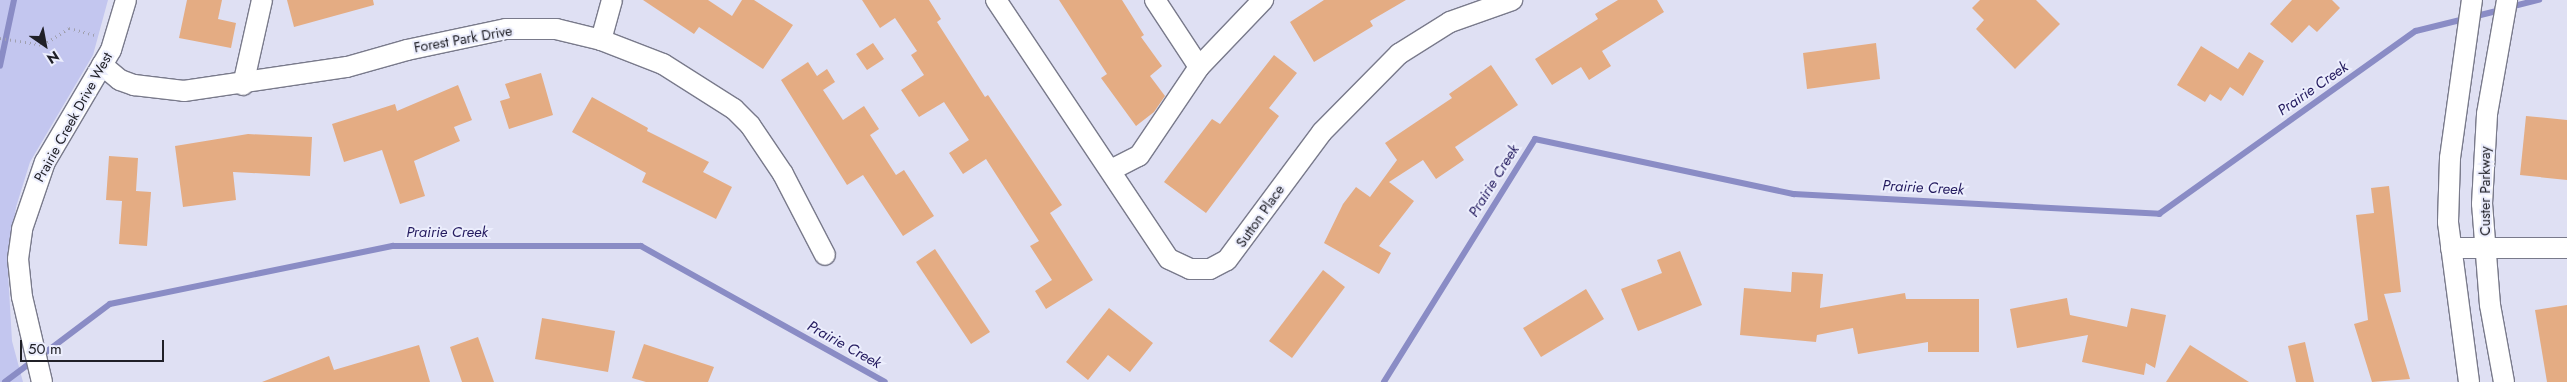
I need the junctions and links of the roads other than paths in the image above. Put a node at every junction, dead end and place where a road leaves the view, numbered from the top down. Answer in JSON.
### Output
{"nodes":[{"id":1,"x":126,"y":0,"type":"edge"},
{"id":2,"x":262,"y":0,"type":"edge"},
{"id":3,"x":612,"y":0,"type":"edge"},
{"id":4,"x":996,"y":0,"type":"edge"},
{"id":5,"x":1155,"y":0,"type":"edge"},
{"id":6,"x":1263,"y":0,"type":"edge"},
{"id":7,"x":1512,"y":0,"type":"edge"},
{"id":8,"x":2472,"y":0,"type":"edge"},
{"id":9,"x":2507,"y":0,"type":"edge"},
{"id":10,"x":601,"y":40,"type":"junction"},
{"id":11,"x":102,"y":65,"type":"junction"},
{"id":12,"x":1199,"y":67,"type":"junction"},
{"id":13,"x":243,"y":84,"type":"junction"},
{"id":14,"x":1111,"y":170,"type":"junction"},
{"id":15,"x":2451,"y":248,"type":"junction"},
{"id":16,"x":2485,"y":248,"type":"junction"},
{"id":17,"x":2567,"y":248,"type":"edge"},
{"id":18,"x":825,"y":254,"type":"dead end"},
{"id":19,"x":41,"y":378,"type":"edge"},
{"id":20,"x":2469,"y":382,"type":"edge"},
{"id":21,"x":2504,"y":382,"type":"edge"}],
"edges":[{"from":1,"to":11,"type":"street","name":"Prairie Creek Drive West"},
{"from":2,"to":13,"type":"street"},
{"from":3,"to":10,"type":"street"},
{"from":4,"to":14,"type":"street","name":"Sutton Place"},
{"from":5,"to":12,"type":"street"},
{"from":6,"to":12,"type":"street"},
{"from":7,"to":14,"type":"street","name":"Sutton Place"},
{"from":8,"to":15,"type":"street"},
{"from":9,"to":16,"type":"street","name":"Custer Parkway"},
{"from":10,"to":13,"type":"street","name":"Forest Park Drive"},
{"from":10,"to":18,"type":"street","name":"Forest Park Drive"},
{"from":11,"to":13,"type":"street","name":"Forest Park Drive"},
{"from":11,"to":19,"type":"street","name":"Prairie Creek Drive West"},
{"from":12,"to":14,"type":"street"},
{"from":15,"to":16,"type":"street"},
{"from":15,"to":20,"type":"street"},
{"from":16,"to":17,"type":"street"},
{"from":16,"to":21,"type":"street","name":"Custer Parkway"}]}
